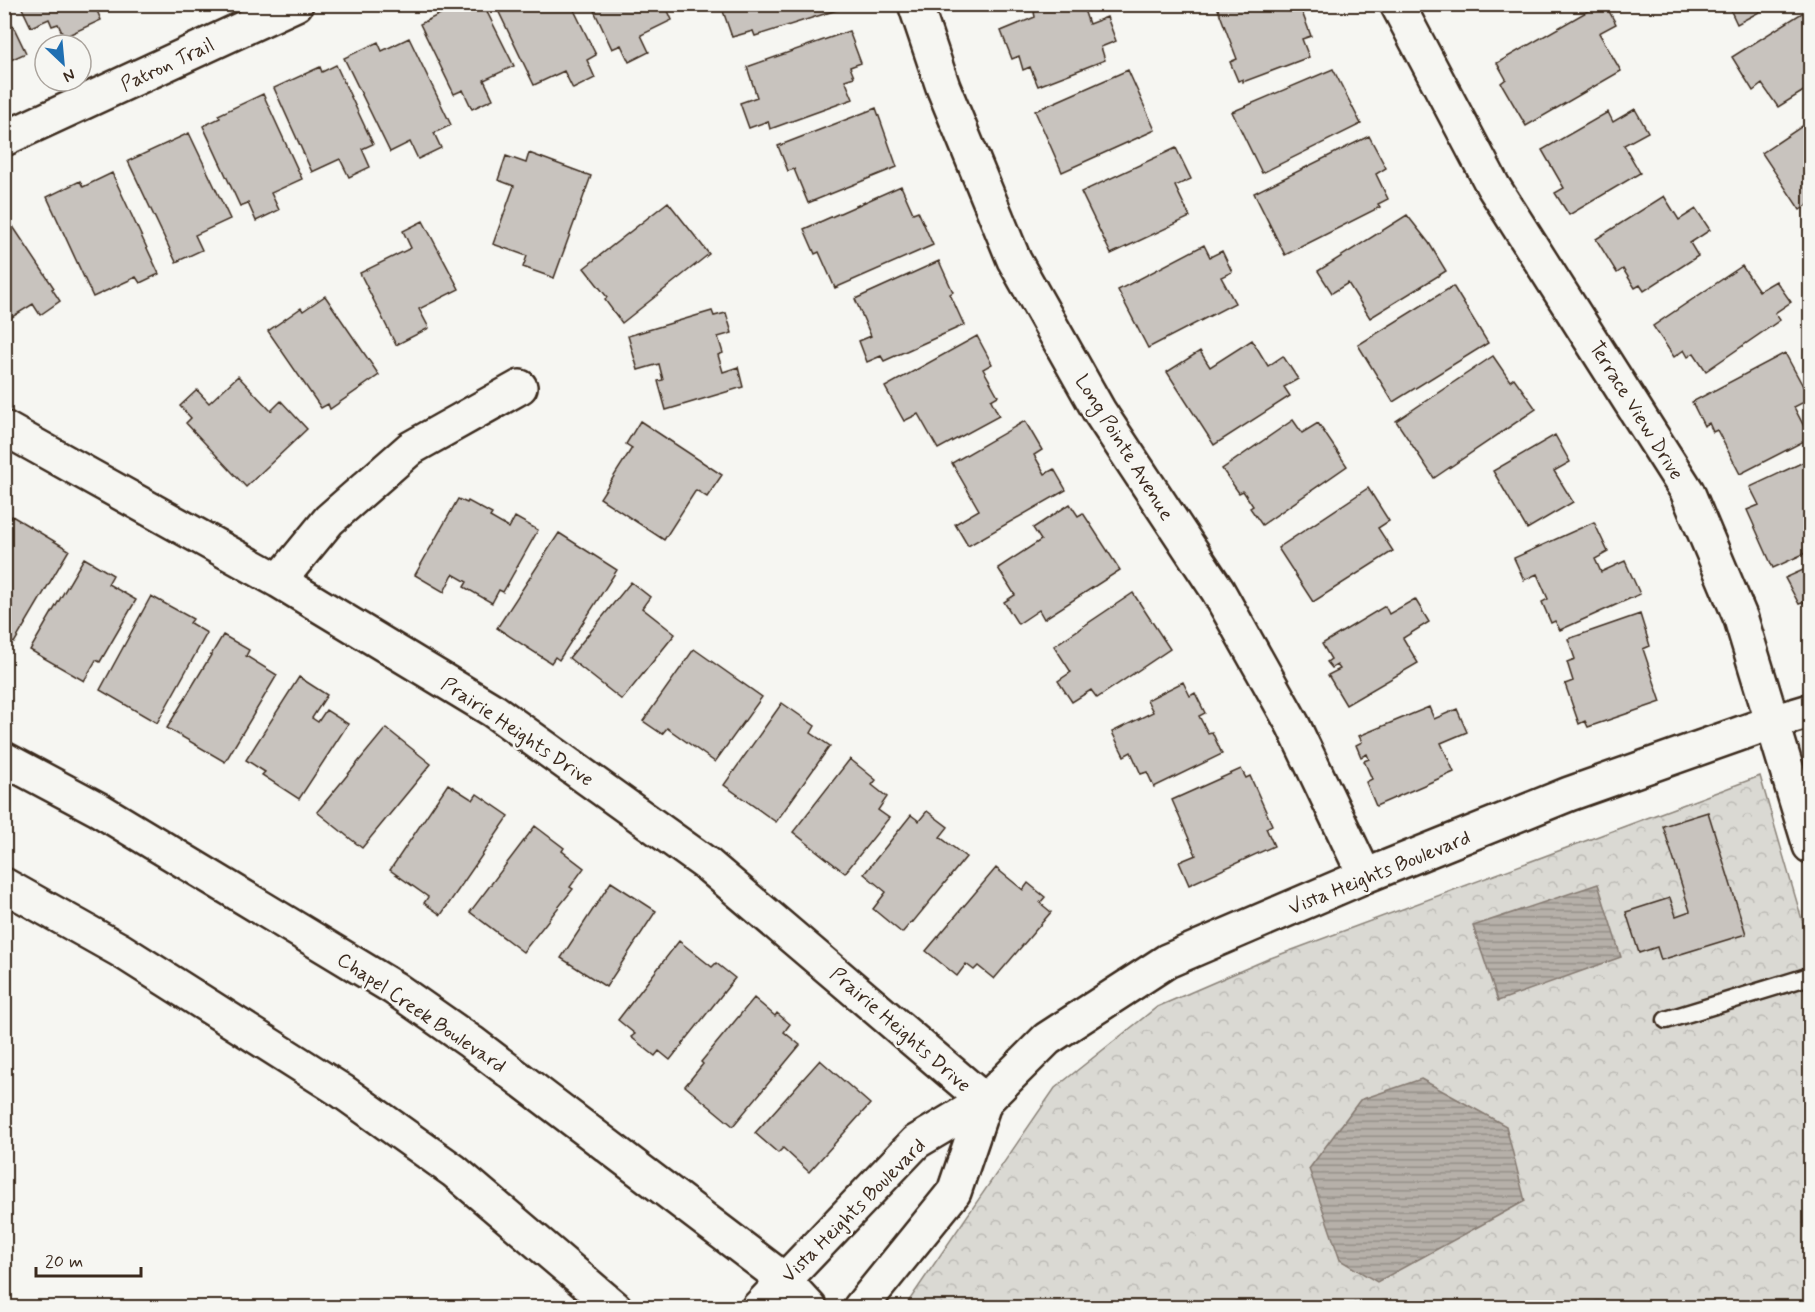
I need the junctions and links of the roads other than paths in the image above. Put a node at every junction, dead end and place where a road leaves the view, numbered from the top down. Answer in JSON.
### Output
{"nodes":[{"id":1,"x":296,"y":4,"type":"edge"},
{"id":2,"x":915,"y":4,"type":"edge"},
{"id":3,"x":1406,"y":7,"type":"edge"},
{"id":4,"x":4,"y":138,"type":"edge"},
{"id":5,"x":520,"y":387,"type":"dead end"},
{"id":6,"x":4,"y":428,"type":"edge"},
{"id":7,"x":279,"y":580,"type":"junction"},
{"id":8,"x":1810,"y":711,"type":"edge"},
{"id":9,"x":1773,"y":722,"type":"junction"},
{"id":10,"x":4,"y":759,"type":"edge"},
{"id":11,"x":1810,"y":846,"type":"edge"},
{"id":12,"x":1365,"y":876,"type":"junction"},
{"id":13,"x":4,"y":885,"type":"edge"},
{"id":14,"x":1810,"y":976,"type":"edge"},
{"id":15,"x":1666,"y":1020,"type":"dead end"},
{"id":16,"x":985,"y":1101,"type":"junction"},
{"id":17,"x":783,"y":1279,"type":"junction"},
{"id":18,"x":615,"y":1308,"type":"edge"},
{"id":19,"x":758,"y":1308,"type":"edge"},
{"id":20,"x":810,"y":1308,"type":"edge"},
{"id":21,"x":860,"y":1308,"type":"edge"}],
"edges":[{"from":1,"to":4,"type":"street","name":"Patron Trail"},
{"from":2,"to":12,"type":"street","name":"Long Pointe Avenue"},
{"from":3,"to":9,"type":"street","name":"Terrace View Drive"},
{"from":5,"to":7,"type":"street"},
{"from":6,"to":7,"type":"street","name":"Prairie Heights Drive"},
{"from":7,"to":16,"type":"street","name":"Prairie Heights Drive"},
{"from":8,"to":9,"type":"street","name":"Vista Heights Boulevard"},
{"from":9,"to":11,"type":"street","name":"Terrace View Drive"},
{"from":9,"to":12,"type":"street","name":"Vista Heights Boulevard"},
{"from":10,"to":17,"type":"street","name":"Chapel Creek Boulevard"},
{"from":12,"to":16,"type":"street","name":"Vista Heights Boulevard"},
{"from":13,"to":18,"type":"street"},
{"from":14,"to":15,"type":"lane"},
{"from":16,"to":17,"type":"street","name":"Vista Heights Boulevard"},
{"from":16,"to":21,"type":"street","name":"Vista Heights Boulevard"},
{"from":17,"to":19,"type":"street","name":"Vista Heights Boulevard"},
{"from":17,"to":20,"type":"street","name":"Chapel Creek Boulevard"}]}
